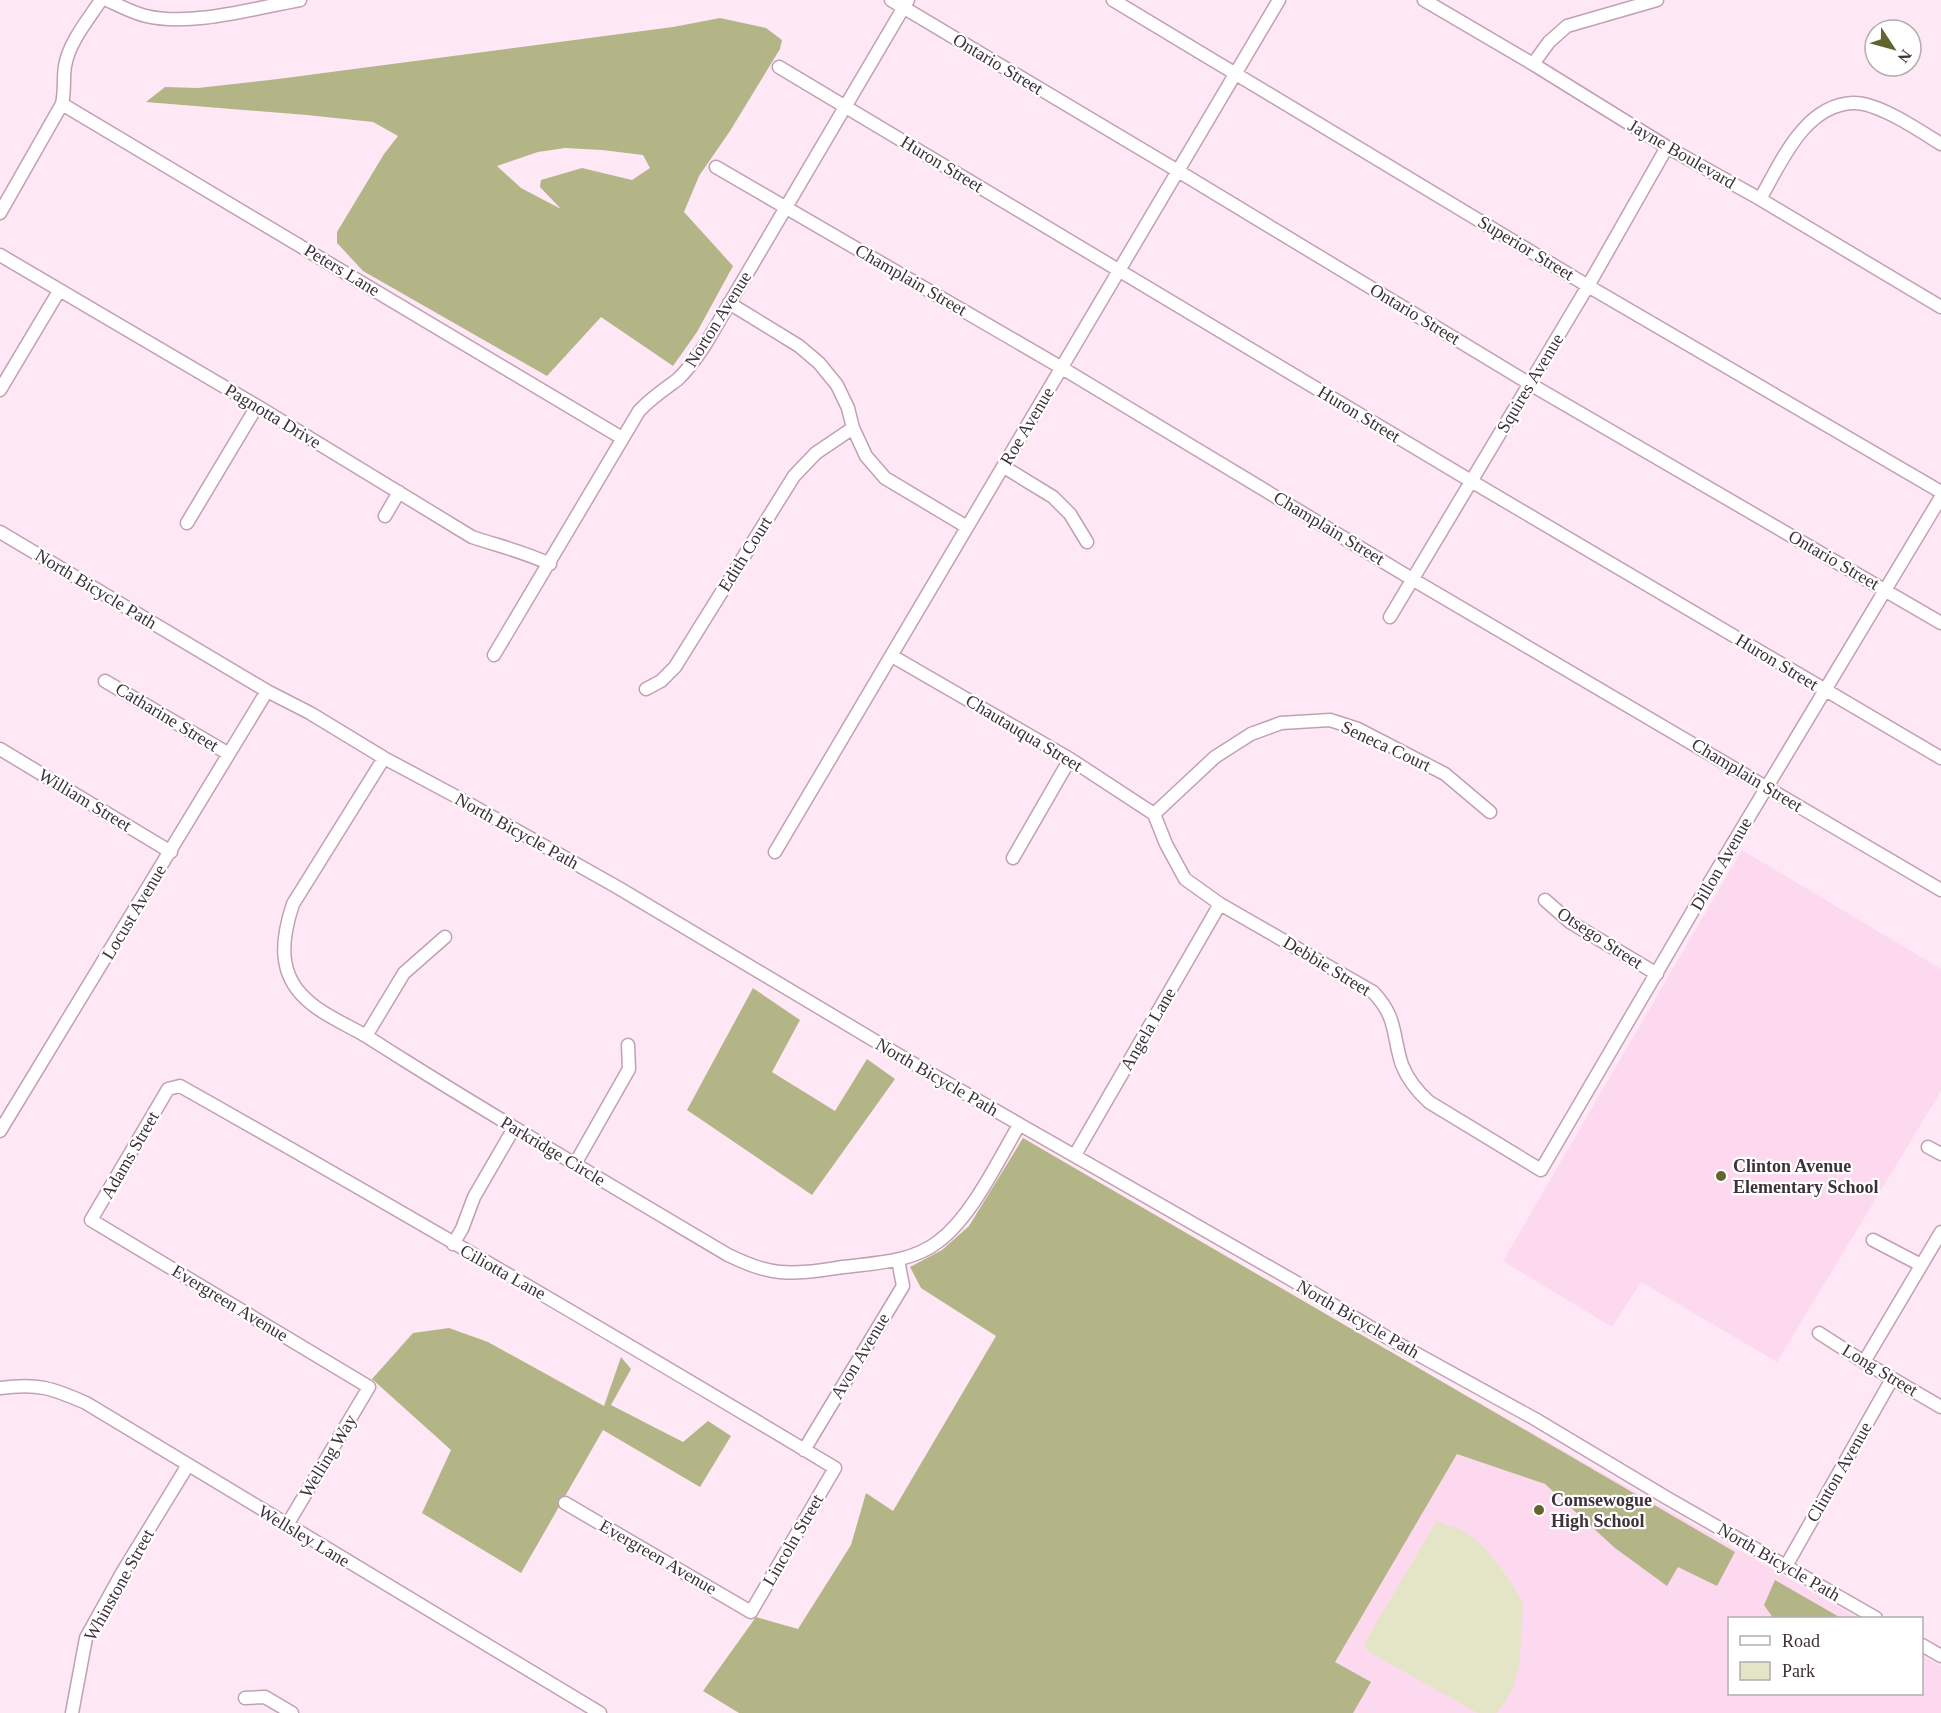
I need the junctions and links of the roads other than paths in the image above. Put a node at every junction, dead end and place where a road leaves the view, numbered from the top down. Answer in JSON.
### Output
{"nodes":[{"id":1,"x":101,"y":0,"type":"edge"},
{"id":2,"x":107,"y":0,"type":"edge"},
{"id":3,"x":300,"y":0,"type":"edge"},
{"id":4,"x":891,"y":0,"type":"edge"},
{"id":5,"x":1113,"y":0,"type":"edge"},
{"id":6,"x":1279,"y":0,"type":"edge"},
{"id":7,"x":1424,"y":0,"type":"edge"},
{"id":8,"x":1657,"y":0,"type":"edge"},
{"id":9,"x":906,"y":4,"type":"edge"},
{"id":10,"x":1533,"y":64,"type":"junction"},
{"id":11,"x":779,"y":67,"type":"dead end"},
{"id":12,"x":1236,"y":74,"type":"junction"},
{"id":13,"x":62,"y":104,"type":"junction"},
{"id":14,"x":846,"y":106,"type":"junction"},
{"id":15,"x":1941,"y":144,"type":"edge"},
{"id":16,"x":1667,"y":147,"type":"junction"},
{"id":17,"x":716,"y":167,"type":"dead end"},
{"id":18,"x":1178,"y":171,"type":"junction"},
{"id":19,"x":1760,"y":199,"type":"junction"},
{"id":20,"x":785,"y":207,"type":"junction"},
{"id":21,"x":0,"y":213,"type":"edge"},
{"id":22,"x":0,"y":255,"type":"edge"},
{"id":23,"x":1120,"y":271,"type":"junction"},
{"id":24,"x":1588,"y":286,"type":"junction"},
{"id":25,"x":59,"y":291,"type":"junction"},
{"id":26,"x":729,"y":303,"type":"junction"},
{"id":27,"x":1941,"y":307,"type":"edge"},
{"id":28,"x":1062,"y":368,"type":"junction"},
{"id":29,"x":1530,"y":384,"type":"junction"},
{"id":30,"x":0,"y":390,"type":"edge"},
{"id":31,"x":257,"y":406,"type":"junction"},
{"id":32,"x":853,"y":428,"type":"junction"},
{"id":33,"x":622,"y":438,"type":"junction"},
{"id":34,"x":1004,"y":467,"type":"junction"},
{"id":35,"x":1471,"y":481,"type":"junction"},
{"id":36,"x":399,"y":492,"type":"junction"},
{"id":37,"x":1941,"y":494,"type":"edge"},
{"id":38,"x":385,"y":516,"type":"dead end"},
{"id":39,"x":189,"y":520,"type":"dead end"},
{"id":40,"x":967,"y":527,"type":"junction"},
{"id":41,"x":0,"y":532,"type":"edge"},
{"id":42,"x":1087,"y":542,"type":"dead end"},
{"id":43,"x":550,"y":564,"type":"junction"},
{"id":44,"x":1412,"y":579,"type":"junction"},
{"id":45,"x":1886,"y":590,"type":"junction"},
{"id":46,"x":1390,"y":617,"type":"dead end"},
{"id":47,"x":1941,"y":623,"type":"edge"},
{"id":48,"x":494,"y":656,"type":"dead end"},
{"id":49,"x":892,"y":656,"type":"junction"},
{"id":50,"x":105,"y":681,"type":"dead end"},
{"id":51,"x":646,"y":689,"type":"dead end"},
{"id":52,"x":267,"y":691,"type":"junction"},
{"id":53,"x":1825,"y":691,"type":"junction"},
{"id":54,"x":0,"y":749,"type":"edge"},
{"id":55,"x":229,"y":753,"type":"junction"},
{"id":56,"x":384,"y":758,"type":"junction"},
{"id":57,"x":1941,"y":758,"type":"edge"},
{"id":58,"x":1070,"y":759,"type":"junction"},
{"id":59,"x":1767,"y":786,"type":"junction"},
{"id":60,"x":1490,"y":812,"type":"dead end"},
{"id":61,"x":1154,"y":814,"type":"junction"},
{"id":62,"x":171,"y":852,"type":"junction"},
{"id":63,"x":775,"y":852,"type":"dead end"},
{"id":64,"x":1013,"y":858,"type":"dead end"},
{"id":65,"x":1941,"y":890,"type":"edge"},
{"id":66,"x":1545,"y":900,"type":"dead end"},
{"id":67,"x":1220,"y":904,"type":"junction"},
{"id":68,"x":445,"y":937,"type":"dead end"},
{"id":69,"x":1657,"y":974,"type":"junction"},
{"id":70,"x":366,"y":1036,"type":"junction"},
{"id":71,"x":628,"y":1045,"type":"dead end"},
{"id":72,"x":168,"y":1089,"type":"joint"},
{"id":73,"x":1019,"y":1125,"type":"junction"},
{"id":74,"x":514,"y":1128,"type":"junction"},
{"id":75,"x":0,"y":1131,"type":"edge"},
{"id":76,"x":1928,"y":1147,"type":"dead end"},
{"id":77,"x":1941,"y":1154,"type":"edge"},
{"id":78,"x":1075,"y":1155,"type":"junction"},
{"id":79,"x":575,"y":1164,"type":"junction"},
{"id":80,"x":1541,"y":1170,"type":"joint"},
{"id":81,"x":91,"y":1221,"type":"joint"},
{"id":82,"x":1941,"y":1232,"type":"edge"},
{"id":83,"x":1873,"y":1240,"type":"dead end"},
{"id":84,"x":453,"y":1244,"type":"junction"},
{"id":85,"x":898,"y":1260,"type":"junction"},
{"id":86,"x":1921,"y":1265,"type":"junction"},
{"id":87,"x":1819,"y":1333,"type":"dead end"},
{"id":88,"x":1864,"y":1362,"type":"junction"},
{"id":89,"x":1892,"y":1379,"type":"junction"},
{"id":90,"x":369,"y":1387,"type":"joint"},
{"id":91,"x":0,"y":1388,"type":"edge"},
{"id":92,"x":1941,"y":1407,"type":"edge"},
{"id":93,"x":804,"y":1450,"type":"junction"},
{"id":94,"x":188,"y":1465,"type":"junction"},
{"id":95,"x":835,"y":1468,"type":"joint"},
{"id":96,"x":565,"y":1503,"type":"dead end"},
{"id":97,"x":286,"y":1525,"type":"junction"},
{"id":98,"x":1786,"y":1566,"type":"junction"},
{"id":99,"x":751,"y":1612,"type":"joint"},
{"id":100,"x":1874,"y":1617,"type":"edge"},
{"id":101,"x":1923,"y":1646,"type":"edge"},
{"id":102,"x":1941,"y":1656,"type":"edge"},
{"id":103,"x":245,"y":1698,"type":"dead end"},
{"id":104,"x":72,"y":1713,"type":"edge"},
{"id":105,"x":292,"y":1713,"type":"edge"},
{"id":106,"x":600,"y":1713,"type":"edge"}],
"edges":[{"from":1,"to":13,"type":"street"},
{"from":2,"to":3,"type":"street"},
{"from":4,"to":9,"type":"street","name":"Ontario Street"},
{"from":5,"to":12,"type":"street","name":"Superior Street"},
{"from":6,"to":12,"type":"street","name":"Roe Avenue"},
{"from":7,"to":10,"type":"street","name":"Jayne Boulevard"},
{"from":8,"to":10,"type":"street"},
{"from":9,"to":14,"type":"street","name":"Norton Avenue"},
{"from":9,"to":18,"type":"street","name":"Ontario Street"},
{"from":10,"to":16,"type":"street","name":"Jayne Boulevard"},
{"from":11,"to":14,"type":"street","name":"Huron Street"},
{"from":12,"to":18,"type":"street","name":"Roe Avenue"},
{"from":12,"to":24,"type":"street","name":"Superior Street"},
{"from":13,"to":21,"type":"street"},
{"from":13,"to":33,"type":"street","name":"Peters Lane"},
{"from":14,"to":20,"type":"street","name":"Norton Avenue"},
{"from":14,"to":23,"type":"street","name":"Huron Street"},
{"from":15,"to":19,"type":"street"},
{"from":16,"to":19,"type":"street","name":"Jayne Boulevard"},
{"from":16,"to":24,"type":"street","name":"Squires Avenue"},
{"from":17,"to":20,"type":"street","name":"Champlain Street"},
{"from":18,"to":23,"type":"street","name":"Roe Avenue"},
{"from":18,"to":29,"type":"street","name":"Ontario Street"},
{"from":19,"to":27,"type":"street","name":"Jayne Boulevard"},
{"from":20,"to":26,"type":"street","name":"Norton Avenue"},
{"from":20,"to":28,"type":"street","name":"Champlain Street"},
{"from":22,"to":25,"type":"street","name":"Pagnotta Drive"},
{"from":23,"to":28,"type":"street","name":"Roe Avenue"},
{"from":23,"to":35,"type":"street","name":"Huron Street"},
{"from":24,"to":29,"type":"street","name":"Squires Avenue"},
{"from":24,"to":37,"type":"street","name":"Superior Street"},
{"from":25,"to":30,"type":"street"},
{"from":25,"to":31,"type":"street","name":"Pagnotta Drive"},
{"from":26,"to":32,"type":"street"},
{"from":26,"to":33,"type":"street","name":"Norton Avenue"},
{"from":28,"to":34,"type":"street","name":"Roe Avenue"},
{"from":28,"to":44,"type":"street","name":"Champlain Street"},
{"from":29,"to":35,"type":"street","name":"Squires Avenue"},
{"from":29,"to":45,"type":"street","name":"Ontario Street"},
{"from":31,"to":36,"type":"street","name":"Pagnotta Drive"},
{"from":31,"to":39,"type":"street"},
{"from":32,"to":40,"type":"street"},
{"from":32,"to":51,"type":"street","name":"Edith Court"},
{"from":33,"to":43,"type":"street","name":"Norton Avenue"},
{"from":34,"to":40,"type":"street","name":"Roe Avenue"},
{"from":34,"to":42,"type":"street"},
{"from":35,"to":44,"type":"street","name":"Squires Avenue"},
{"from":35,"to":53,"type":"street","name":"Huron Street"},
{"from":36,"to":38,"type":"street"},
{"from":36,"to":43,"type":"street","name":"Pagnotta Drive"},
{"from":37,"to":45,"type":"street","name":"Dillon Avenue"},
{"from":40,"to":49,"type":"street","name":"Roe Avenue"},
{"from":41,"to":52,"type":"street","name":"North Bicycle Path"},
{"from":43,"to":48,"type":"street","name":"Norton Avenue"},
{"from":44,"to":46,"type":"street","name":"Squires Avenue"},
{"from":44,"to":59,"type":"street","name":"Champlain Street"},
{"from":45,"to":47,"type":"street","name":"Ontario Street"},
{"from":45,"to":53,"type":"street","name":"Dillon Avenue"},
{"from":49,"to":58,"type":"street","name":"Chautauqua Street"},
{"from":49,"to":63,"type":"street","name":"Roe Avenue"},
{"from":50,"to":55,"type":"street","name":"Catharine Street"},
{"from":52,"to":55,"type":"street","name":"Locust Avenue"},
{"from":52,"to":56,"type":"street","name":"North Bicycle Path"},
{"from":53,"to":57,"type":"street","name":"Huron Street"},
{"from":53,"to":59,"type":"street","name":"Dillon Avenue"},
{"from":54,"to":62,"type":"street","name":"William Street"},
{"from":55,"to":62,"type":"street","name":"Locust Avenue"},
{"from":56,"to":70,"type":"street","name":"Parkridge Circle"},
{"from":56,"to":73,"type":"street","name":"North Bicycle Path"},
{"from":58,"to":61,"type":"street","name":"Chautauqua Street"},
{"from":58,"to":64,"type":"street"},
{"from":59,"to":65,"type":"street","name":"Champlain Street"},
{"from":59,"to":69,"type":"street","name":"Dillon Avenue"},
{"from":60,"to":61,"type":"street","name":"Seneca Court"},
{"from":61,"to":67,"type":"street","name":"Debbie Street"},
{"from":62,"to":75,"type":"street","name":"Locust Avenue"},
{"from":66,"to":69,"type":"street","name":"Otsego Street"},
{"from":67,"to":78,"type":"street","name":"Angela Lane"},
{"from":67,"to":80,"type":"street","name":"Debbie Street"},
{"from":68,"to":70,"type":"street"},
{"from":69,"to":80,"type":"street","name":"Dillon Avenue"},
{"from":70,"to":74,"type":"street","name":"Parkridge Circle"},
{"from":71,"to":79,"type":"street"},
{"from":72,"to":81,"type":"street","name":"Adams Street"},
{"from":72,"to":84,"type":"street","name":"Ciliotta Lane"},
{"from":73,"to":78,"type":"street","name":"North Bicycle Path"},
{"from":73,"to":85,"type":"street","name":"Parkridge Circle"},
{"from":74,"to":79,"type":"street","name":"Parkridge Circle"},
{"from":74,"to":84,"type":"street"},
{"from":76,"to":77,"type":"street"},
{"from":78,"to":98,"type":"street","name":"North Bicycle Path"},
{"from":79,"to":85,"type":"street","name":"Parkridge Circle"},
{"from":81,"to":90,"type":"street","name":"Evergreen Avenue"},
{"from":82,"to":86,"type":"street"},
{"from":83,"to":86,"type":"street"},
{"from":84,"to":93,"type":"street","name":"Ciliotta Lane"},
{"from":85,"to":93,"type":"street","name":"Avon Avenue"},
{"from":86,"to":88,"type":"street"},
{"from":87,"to":88,"type":"street","name":"Long Street"},
{"from":88,"to":89,"type":"street","name":"Long Street"},
{"from":89,"to":92,"type":"street","name":"Long Street"},
{"from":89,"to":98,"type":"street","name":"Clinton Avenue"},
{"from":90,"to":97,"type":"street","name":"Welling Way"},
{"from":91,"to":94,"type":"street","name":"Wellsley Lane"},
{"from":93,"to":95,"type":"street","name":"Ciliotta Lane"},
{"from":94,"to":97,"type":"street","name":"Wellsley Lane"},
{"from":94,"to":104,"type":"street","name":"Whinstone Street"},
{"from":95,"to":99,"type":"street","name":"Lincoln Street"},
{"from":96,"to":99,"type":"street","name":"Evergreen Avenue"},
{"from":97,"to":106,"type":"street","name":"Wellsley Lane"},
{"from":98,"to":100,"type":"street","name":"North Bicycle Path"},
{"from":101,"to":102,"type":"street"},
{"from":103,"to":105,"type":"street"}]}
